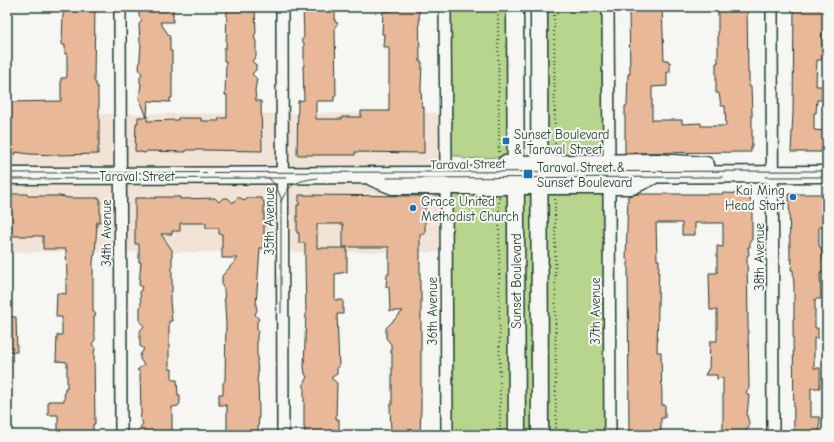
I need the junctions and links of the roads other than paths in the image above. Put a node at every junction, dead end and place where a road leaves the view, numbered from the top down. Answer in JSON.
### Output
{"nodes":[{"id":1,"x":120,"y":7,"type":"edge"},
{"id":2,"x":282,"y":7,"type":"edge"},
{"id":3,"x":445,"y":7,"type":"edge"},
{"id":4,"x":515,"y":7,"type":"edge"},
{"id":5,"x":539,"y":7,"type":"edge"},
{"id":6,"x":608,"y":7,"type":"edge"},
{"id":7,"x":772,"y":7,"type":"edge"},
{"id":8,"x":609,"y":162,"type":"junction"},
{"id":9,"x":446,"y":165,"type":"junction"},
{"id":10,"x":655,"y":174,"type":"junction"},
{"id":11,"x":740,"y":174,"type":"junction"},
{"id":12,"x":772,"y":174,"type":"junction"},
{"id":13,"x":827,"y":174,"type":"edge"},
{"id":14,"x":283,"y":175,"type":"junction"},
{"id":15,"x":364,"y":175,"type":"junction"},
{"id":16,"x":516,"y":175,"type":"junction"},
{"id":17,"x":539,"y":175,"type":"junction"},
{"id":18,"x":7,"y":176,"type":"edge"},
{"id":19,"x":120,"y":176,"type":"junction"},
{"id":20,"x":609,"y":186,"type":"junction"},
{"id":21,"x":446,"y":187,"type":"junction"},
{"id":22,"x":121,"y":435,"type":"edge"},
{"id":23,"x":283,"y":435,"type":"edge"},
{"id":24,"x":447,"y":435,"type":"edge"},
{"id":25,"x":517,"y":435,"type":"edge"},
{"id":26,"x":540,"y":435,"type":"edge"},
{"id":27,"x":610,"y":435,"type":"edge"},
{"id":28,"x":773,"y":435,"type":"edge"}],
"edges":[{"from":1,"to":19,"type":"street","name":"34th Avenue"},
{"from":2,"to":14,"type":"street","name":"35th Avenue"},
{"from":3,"to":9,"type":"street"},
{"from":4,"to":16,"type":"street","name":"Sunset Boulevard"},
{"from":5,"to":17,"type":"street","name":"Sunset Boulevard"},
{"from":6,"to":8,"type":"street"},
{"from":7,"to":12,"type":"street","name":"38th Avenue"},
{"from":8,"to":11,"type":"street","name":"Taraval Street"},
{"from":8,"to":17,"type":"street","name":"Taraval Street"},
{"from":9,"to":15,"type":"street","name":"Taraval Street"},
{"from":9,"to":16,"type":"street","name":"Taraval Street"},
{"from":10,"to":11,"type":"street","name":"Taraval Street"},
{"from":10,"to":17,"type":"street","name":"Taraval Street"},
{"from":10,"to":20,"type":"street","name":"Taraval Street"},
{"from":11,"to":12,"type":"street","name":"Taraval Street"},
{"from":12,"to":13,"type":"street","name":"Taraval Street"},
{"from":12,"to":28,"type":"street","name":"38th Avenue"},
{"from":14,"to":15,"type":"street","name":"Taraval Street"},
{"from":14,"to":19,"type":"street","name":"Taraval Street"},
{"from":14,"to":23,"type":"street","name":"35th Avenue"},
{"from":15,"to":16,"type":"street","name":"Taraval Street"},
{"from":15,"to":21,"type":"street","name":"Taraval Street"},
{"from":16,"to":17,"type":"street","name":"Taraval Street"},
{"from":16,"to":17,"type":"street","name":"Taraval Street"},
{"from":16,"to":21,"type":"street","name":"Taraval Street"},
{"from":16,"to":25,"type":"street","name":"Sunset Boulevard"},
{"from":17,"to":20,"type":"street","name":"Taraval Street"},
{"from":17,"to":26,"type":"street","name":"Sunset Boulevard"},
{"from":18,"to":19,"type":"street","name":"Taraval Street"},
{"from":19,"to":22,"type":"street","name":"34th Avenue"},
{"from":20,"to":27,"type":"street","name":"37th Avenue"},
{"from":21,"to":24,"type":"street","name":"36th Avenue"}]}
